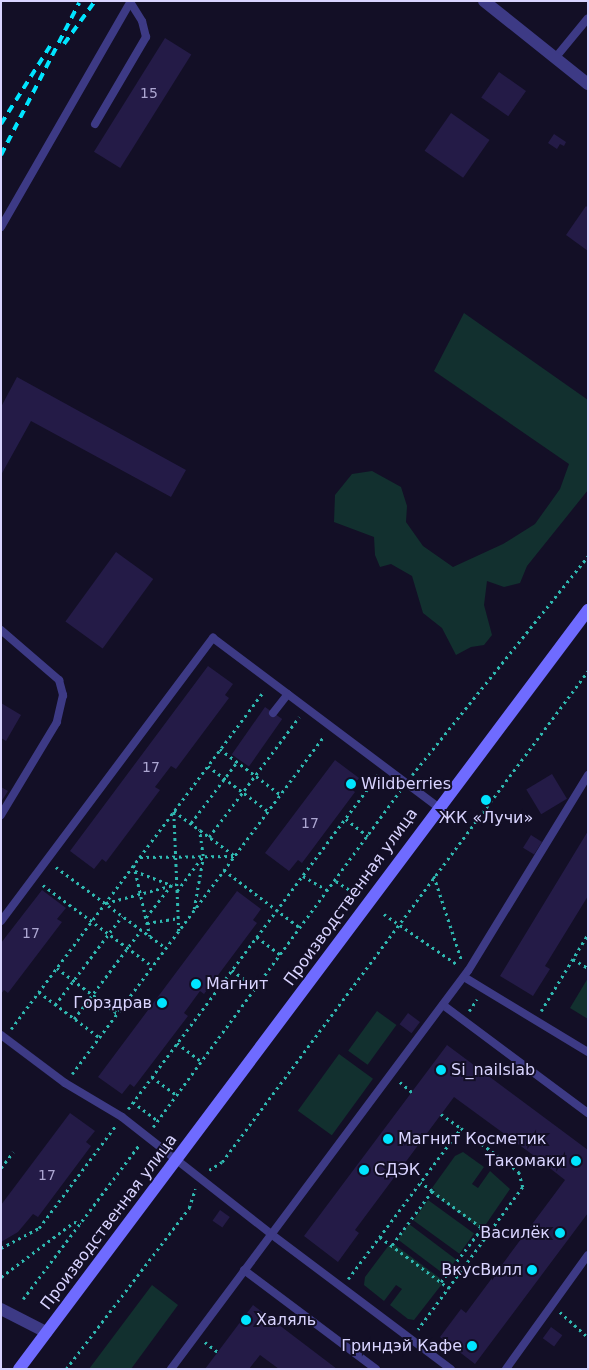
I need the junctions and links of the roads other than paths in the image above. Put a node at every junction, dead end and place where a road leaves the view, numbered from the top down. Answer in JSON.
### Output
{"nodes":[{"id":1,"x":484,"y":1,"type":"edge"},
{"id":2,"x":130,"y":2,"type":"edge"},
{"id":3,"x":588,"y":18,"type":"edge"},
{"id":4,"x":556,"y":57,"type":"junction"},
{"id":5,"x":588,"y":84,"type":"edge"},
{"id":6,"x":95,"y":124,"type":"dead end"},
{"id":7,"x":1,"y":226,"type":"edge"},
{"id":8,"x":588,"y":610,"type":"edge"},
{"id":9,"x":1,"y":630,"type":"edge"},
{"id":10,"x":288,"y":694,"type":"junction"},
{"id":11,"x":273,"y":713,"type":"dead end"},
{"id":12,"x":588,"y":776,"type":"edge"},
{"id":13,"x":438,"y":807,"type":"junction"},
{"id":14,"x":1,"y":815,"type":"edge"},
{"id":15,"x":1,"y":921,"type":"edge"},
{"id":16,"x":464,"y":977,"type":"junction"},
{"id":17,"x":443,"y":1005,"type":"junction"},
{"id":18,"x":3,"y":1036,"type":"edge"},
{"id":19,"x":588,"y":1052,"type":"edge"},
{"id":20,"x":588,"y":1113,"type":"edge"},
{"id":21,"x":174,"y":1162,"type":"junction"},
{"id":22,"x":271,"y":1234,"type":"junction"},
{"id":23,"x":588,"y":1255,"type":"edge"},
{"id":24,"x":244,"y":1270,"type":"junction"},
{"id":25,"x":1,"y":1308,"type":"edge"},
{"id":26,"x":46,"y":1332,"type":"junction"},
{"id":27,"x":19,"y":1369,"type":"edge"},
{"id":28,"x":170,"y":1369,"type":"edge"},
{"id":29,"x":376,"y":1369,"type":"edge"},
{"id":30,"x":451,"y":1369,"type":"edge"},
{"id":31,"x":506,"y":1369,"type":"edge"}],
"edges":[{"from":1,"to":4,"type":"street"},
{"from":2,"to":6,"type":"lane"},
{"from":2,"to":7,"type":"lane"},
{"from":3,"to":4,"type":"lane"},
{"from":4,"to":5,"type":"street"},
{"from":8,"to":13,"type":"main road","name":"Производственная улица"},
{"from":9,"to":14,"type":"lane"},
{"from":10,"to":11,"type":"lane"},
{"from":10,"to":13,"type":"lane"},
{"from":10,"to":15,"type":"lane"},
{"from":12,"to":16,"type":"lane"},
{"from":13,"to":21,"type":"main road","name":"Производственная улица"},
{"from":16,"to":17,"type":"lane"},
{"from":16,"to":19,"type":"lane"},
{"from":17,"to":20,"type":"lane"},
{"from":17,"to":22,"type":"lane"},
{"from":18,"to":21,"type":"lane"},
{"from":21,"to":22,"type":"lane"},
{"from":21,"to":26,"type":"main road","name":"Производственная улица"},
{"from":22,"to":24,"type":"lane"},
{"from":22,"to":30,"type":"lane"},
{"from":23,"to":31,"type":"lane"},
{"from":24,"to":28,"type":"lane"},
{"from":24,"to":29,"type":"lane"},
{"from":25,"to":26,"type":"street","name":"Производственная улица"},
{"from":26,"to":27,"type":"main road"}]}
